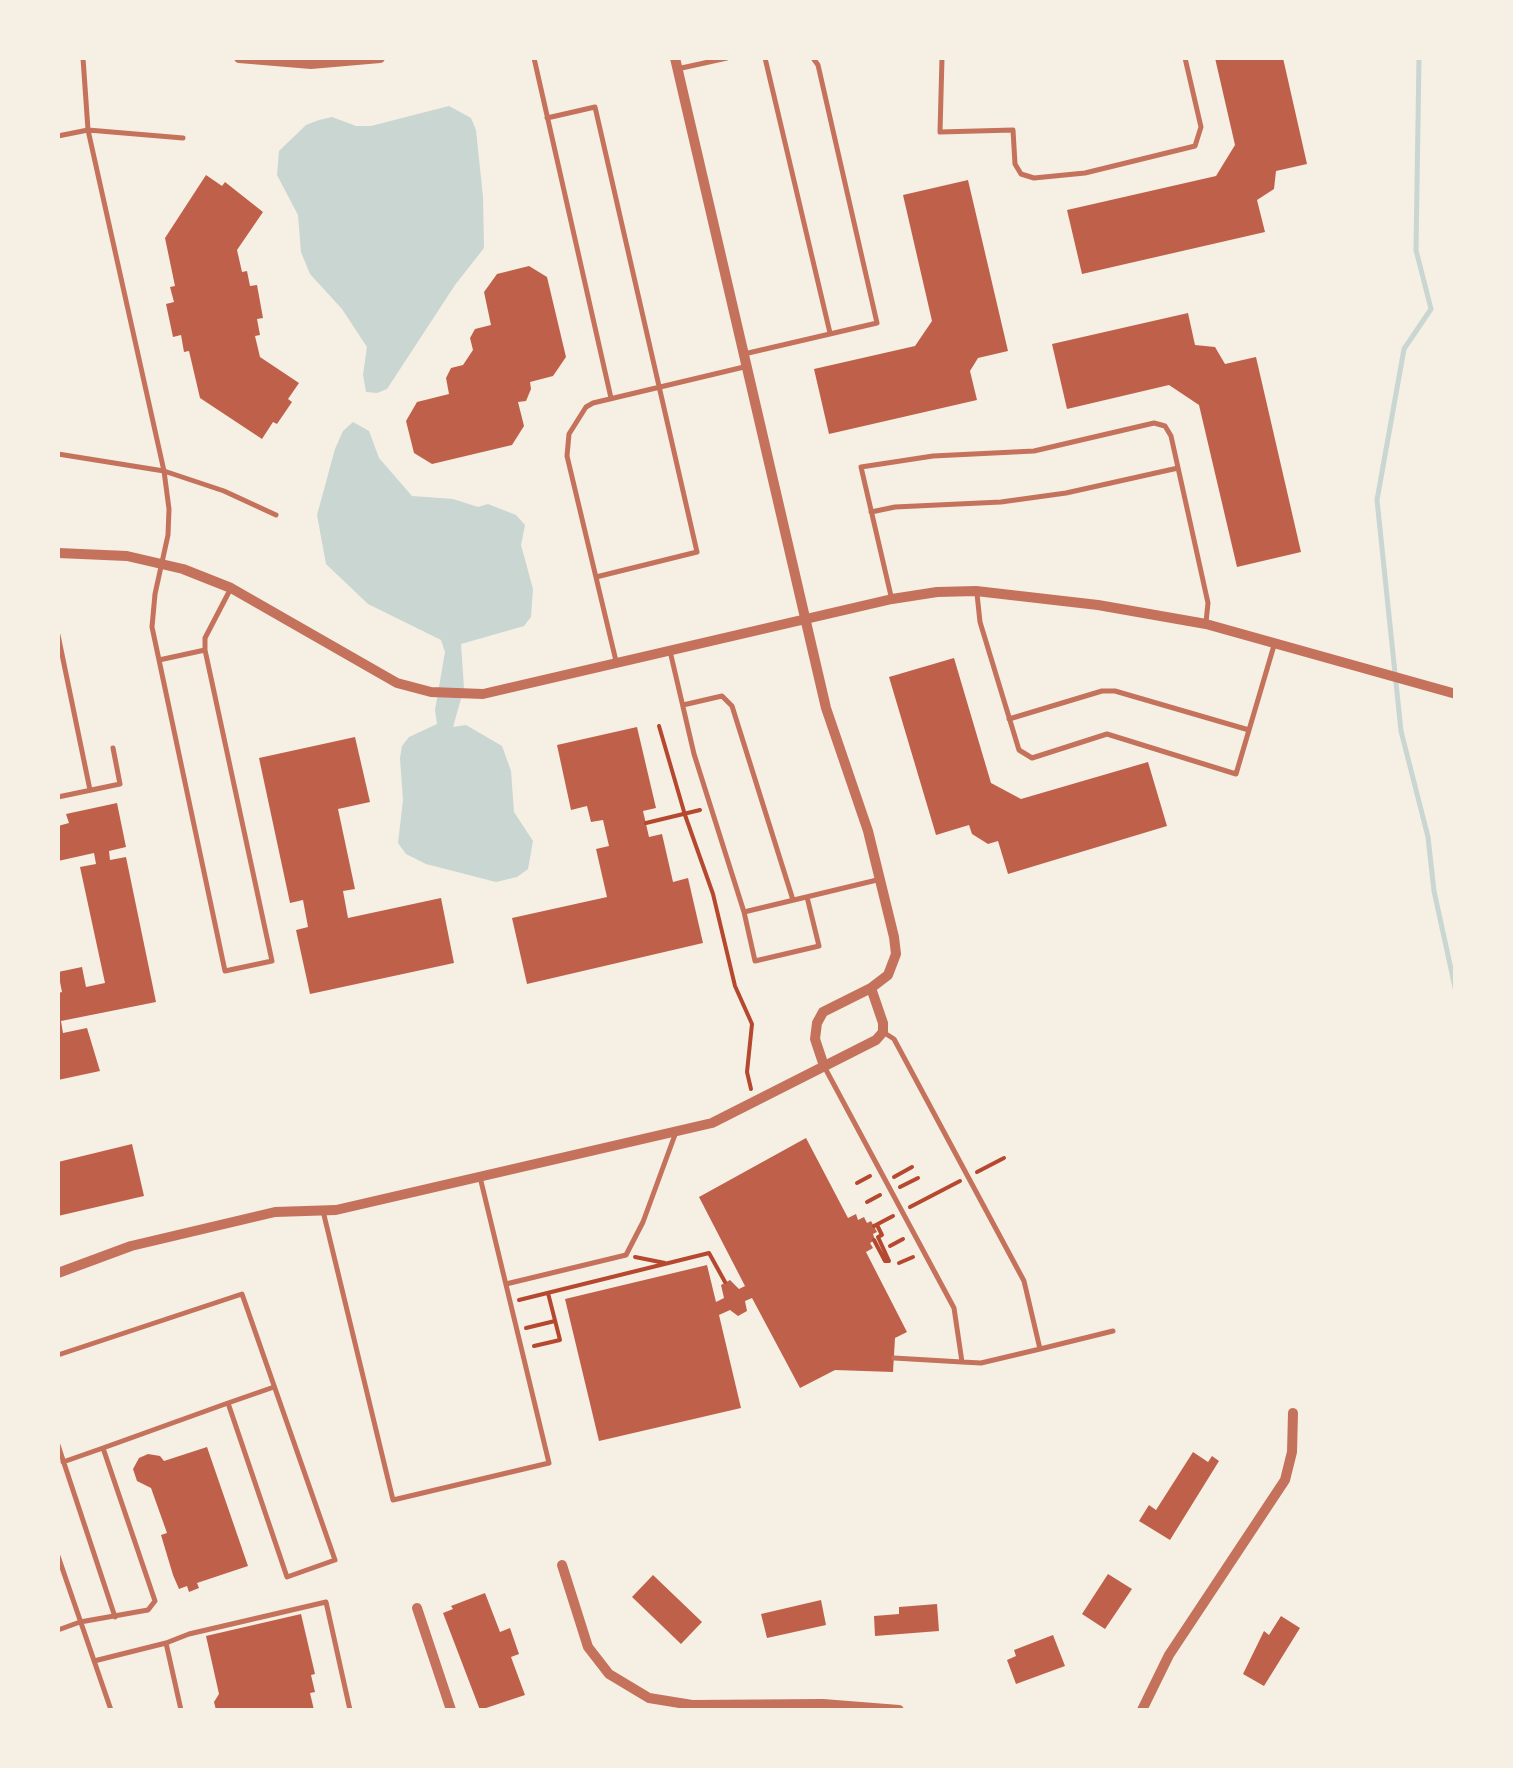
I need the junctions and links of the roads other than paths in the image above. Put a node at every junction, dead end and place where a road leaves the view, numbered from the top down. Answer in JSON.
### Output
{"nodes":[{"id":1,"x":83,"y":58,"type":"edge"},
{"id":2,"x":239,"y":58,"type":"edge"},
{"id":3,"x":380,"y":58,"type":"edge"},
{"id":4,"x":534,"y":58,"type":"edge"},
{"id":5,"x":728,"y":58,"type":"edge"},
{"id":6,"x":765,"y":58,"type":"edge"},
{"id":7,"x":813,"y":58,"type":"edge"},
{"id":8,"x":942,"y":58,"type":"edge"},
{"id":9,"x":1185,"y":58,"type":"edge"},
{"id":10,"x":676,"y":63,"type":"edge"},
{"id":11,"x":548,"y":118,"type":"junction"},
{"id":12,"x":88,"y":130,"type":"junction"},
{"id":13,"x":58,"y":136,"type":"edge"},
{"id":14,"x":182,"y":138,"type":"dead end"},
{"id":15,"x":830,"y":334,"type":"junction"},
{"id":16,"x":744,"y":354,"type":"junction"},
{"id":17,"x":747,"y":366,"type":"junction"},
{"id":18,"x":659,"y":387,"type":"junction"},
{"id":19,"x":611,"y":398,"type":"junction"},
{"id":20,"x":58,"y":454,"type":"edge"},
{"id":21,"x":1178,"y":468,"type":"junction"},
{"id":22,"x":164,"y":470,"type":"junction"},
{"id":23,"x":871,"y":512,"type":"junction"},
{"id":24,"x":276,"y":514,"type":"dead end"},
{"id":25,"x":58,"y":554,"type":"edge"},
{"id":26,"x":164,"y":563,"type":"junction"},
{"id":27,"x":596,"y":577,"type":"junction"},
{"id":28,"x":231,"y":588,"type":"junction"},
{"id":29,"x":976,"y":591,"type":"junction"},
{"id":30,"x":892,"y":599,"type":"junction"},
{"id":31,"x":806,"y":619,"type":"junction"},
{"id":32,"x":1206,"y":624,"type":"junction"},
{"id":33,"x":58,"y":635,"type":"edge"},
{"id":34,"x":1275,"y":642,"type":"junction"},
{"id":35,"x":205,"y":650,"type":"junction"},
{"id":36,"x":670,"y":651,"type":"junction"},
{"id":37,"x":59,"y":653,"type":"edge"},
{"id":38,"x":159,"y":660,"type":"junction"},
{"id":39,"x":616,"y":663,"type":"junction"},
{"id":40,"x":1456,"y":694,"type":"edge"},
{"id":41,"x":682,"y":704,"type":"junction"},
{"id":42,"x":1009,"y":719,"type":"junction"},
{"id":43,"x":1249,"y":730,"type":"junction"},
{"id":44,"x":112,"y":748,"type":"dead end"},
{"id":45,"x":90,"y":790,"type":"junction"},
{"id":46,"x":58,"y":797,"type":"edge"},
{"id":47,"x":882,"y":879,"type":"junction"},
{"id":48,"x":808,"y":897,"type":"junction"},
{"id":49,"x":793,"y":900,"type":"junction"},
{"id":50,"x":744,"y":912,"type":"junction"},
{"id":51,"x":871,"y":988,"type":"junction"},
{"id":52,"x":883,"y":1032,"type":"junction"},
{"id":53,"x":824,"y":1066,"type":"junction"},
{"id":54,"x":676,"y":1132,"type":"junction"},
{"id":55,"x":480,"y":1177,"type":"junction"},
{"id":56,"x":324,"y":1211,"type":"junction"},
{"id":57,"x":58,"y":1273,"type":"edge"},
{"id":58,"x":506,"y":1284,"type":"junction"},
{"id":59,"x":1114,"y":1331,"type":"dead end"},
{"id":60,"x":1040,"y":1349,"type":"junction"},
{"id":61,"x":58,"y":1355,"type":"edge"},
{"id":62,"x":894,"y":1358,"type":"dead end"},
{"id":63,"x":962,"y":1362,"type":"junction"},
{"id":64,"x":274,"y":1387,"type":"junction"},
{"id":65,"x":228,"y":1403,"type":"junction"},
{"id":66,"x":1294,"y":1413,"type":"dead end"},
{"id":67,"x":58,"y":1445,"type":"edge"},
{"id":68,"x":103,"y":1448,"type":"junction"},
{"id":69,"x":64,"y":1462,"type":"junction"},
{"id":70,"x":58,"y":1556,"type":"edge"},
{"id":71,"x":562,"y":1564,"type":"dead end"},
{"id":72,"x":417,"y":1608,"type":"dead end"},
{"id":73,"x":114,"y":1617,"type":"junction"},
{"id":74,"x":80,"y":1622,"type":"junction"},
{"id":75,"x":58,"y":1630,"type":"edge"},
{"id":76,"x":166,"y":1643,"type":"junction"},
{"id":77,"x":94,"y":1661,"type":"junction"},
{"id":78,"x":112,"y":1710,"type":"edge"},
{"id":79,"x":181,"y":1710,"type":"edge"},
{"id":80,"x":350,"y":1710,"type":"edge"},
{"id":81,"x":451,"y":1710,"type":"edge"},
{"id":82,"x":899,"y":1710,"type":"edge"},
{"id":83,"x":1142,"y":1710,"type":"edge"}],
"edges":[{"from":1,"to":12,"type":"lane"},
{"from":2,"to":3,"type":"street"},
{"from":4,"to":11,"type":"lane"},
{"from":5,"to":10,"type":"lane"},
{"from":6,"to":15,"type":"lane"},
{"from":7,"to":15,"type":"lane"},
{"from":8,"to":9,"type":"lane"},
{"from":10,"to":16,"type":"street"},
{"from":11,"to":18,"type":"lane"},
{"from":11,"to":19,"type":"lane"},
{"from":12,"to":13,"type":"lane"},
{"from":12,"to":14,"type":"lane"},
{"from":12,"to":22,"type":"lane"},
{"from":15,"to":16,"type":"lane"},
{"from":16,"to":17,"type":"street"},
{"from":17,"to":18,"type":"lane"},
{"from":17,"to":31,"type":"street"},
{"from":18,"to":19,"type":"lane"},
{"from":18,"to":27,"type":"lane"},
{"from":19,"to":27,"type":"lane"},
{"from":20,"to":22,"type":"lane"},
{"from":21,"to":23,"type":"lane"},
{"from":21,"to":23,"type":"lane"},
{"from":21,"to":32,"type":"lane"},
{"from":22,"to":24,"type":"lane"},
{"from":22,"to":26,"type":"lane"},
{"from":23,"to":30,"type":"lane"},
{"from":25,"to":26,"type":"street"},
{"from":26,"to":28,"type":"street"},
{"from":26,"to":38,"type":"lane"},
{"from":27,"to":39,"type":"lane"},
{"from":28,"to":35,"type":"lane"},
{"from":28,"to":39,"type":"street"},
{"from":29,"to":30,"type":"street"},
{"from":29,"to":32,"type":"street"},
{"from":29,"to":42,"type":"lane"},
{"from":30,"to":31,"type":"street"},
{"from":31,"to":36,"type":"street"},
{"from":31,"to":47,"type":"street"},
{"from":32,"to":34,"type":"street"},
{"from":33,"to":37,"type":"lane"},
{"from":34,"to":40,"type":"street"},
{"from":34,"to":43,"type":"lane"},
{"from":35,"to":38,"type":"lane"},
{"from":35,"to":38,"type":"lane"},
{"from":36,"to":39,"type":"street"},
{"from":36,"to":41,"type":"lane"},
{"from":37,"to":45,"type":"lane"},
{"from":41,"to":49,"type":"lane"},
{"from":41,"to":50,"type":"lane"},
{"from":42,"to":43,"type":"lane"},
{"from":42,"to":43,"type":"lane"},
{"from":44,"to":45,"type":"lane"},
{"from":45,"to":46,"type":"lane"},
{"from":47,"to":48,"type":"lane"},
{"from":47,"to":51,"type":"street"},
{"from":48,"to":49,"type":"lane"},
{"from":48,"to":50,"type":"lane"},
{"from":49,"to":50,"type":"lane"},
{"from":51,"to":52,"type":"street"},
{"from":51,"to":53,"type":"street"},
{"from":52,"to":53,"type":"street"},
{"from":52,"to":60,"type":"lane"},
{"from":53,"to":54,"type":"street"},
{"from":53,"to":63,"type":"lane"},
{"from":54,"to":55,"type":"street"},
{"from":54,"to":58,"type":"lane"},
{"from":55,"to":56,"type":"street"},
{"from":55,"to":58,"type":"lane"},
{"from":56,"to":57,"type":"street"},
{"from":56,"to":58,"type":"lane"},
{"from":59,"to":60,"type":"lane"},
{"from":60,"to":63,"type":"lane"},
{"from":61,"to":64,"type":"lane"},
{"from":62,"to":63,"type":"lane"},
{"from":64,"to":65,"type":"lane"},
{"from":64,"to":65,"type":"lane"},
{"from":65,"to":68,"type":"lane"},
{"from":66,"to":83,"type":"street"},
{"from":67,"to":69,"type":"lane"},
{"from":68,"to":69,"type":"lane"},
{"from":68,"to":73,"type":"lane"},
{"from":69,"to":73,"type":"lane"},
{"from":70,"to":74,"type":"lane"},
{"from":71,"to":82,"type":"street"},
{"from":72,"to":81,"type":"street"},
{"from":73,"to":74,"type":"lane"},
{"from":74,"to":75,"type":"lane"},
{"from":74,"to":77,"type":"lane"},
{"from":76,"to":77,"type":"lane"},
{"from":76,"to":79,"type":"lane"},
{"from":76,"to":80,"type":"lane"},
{"from":77,"to":78,"type":"lane"}]}
